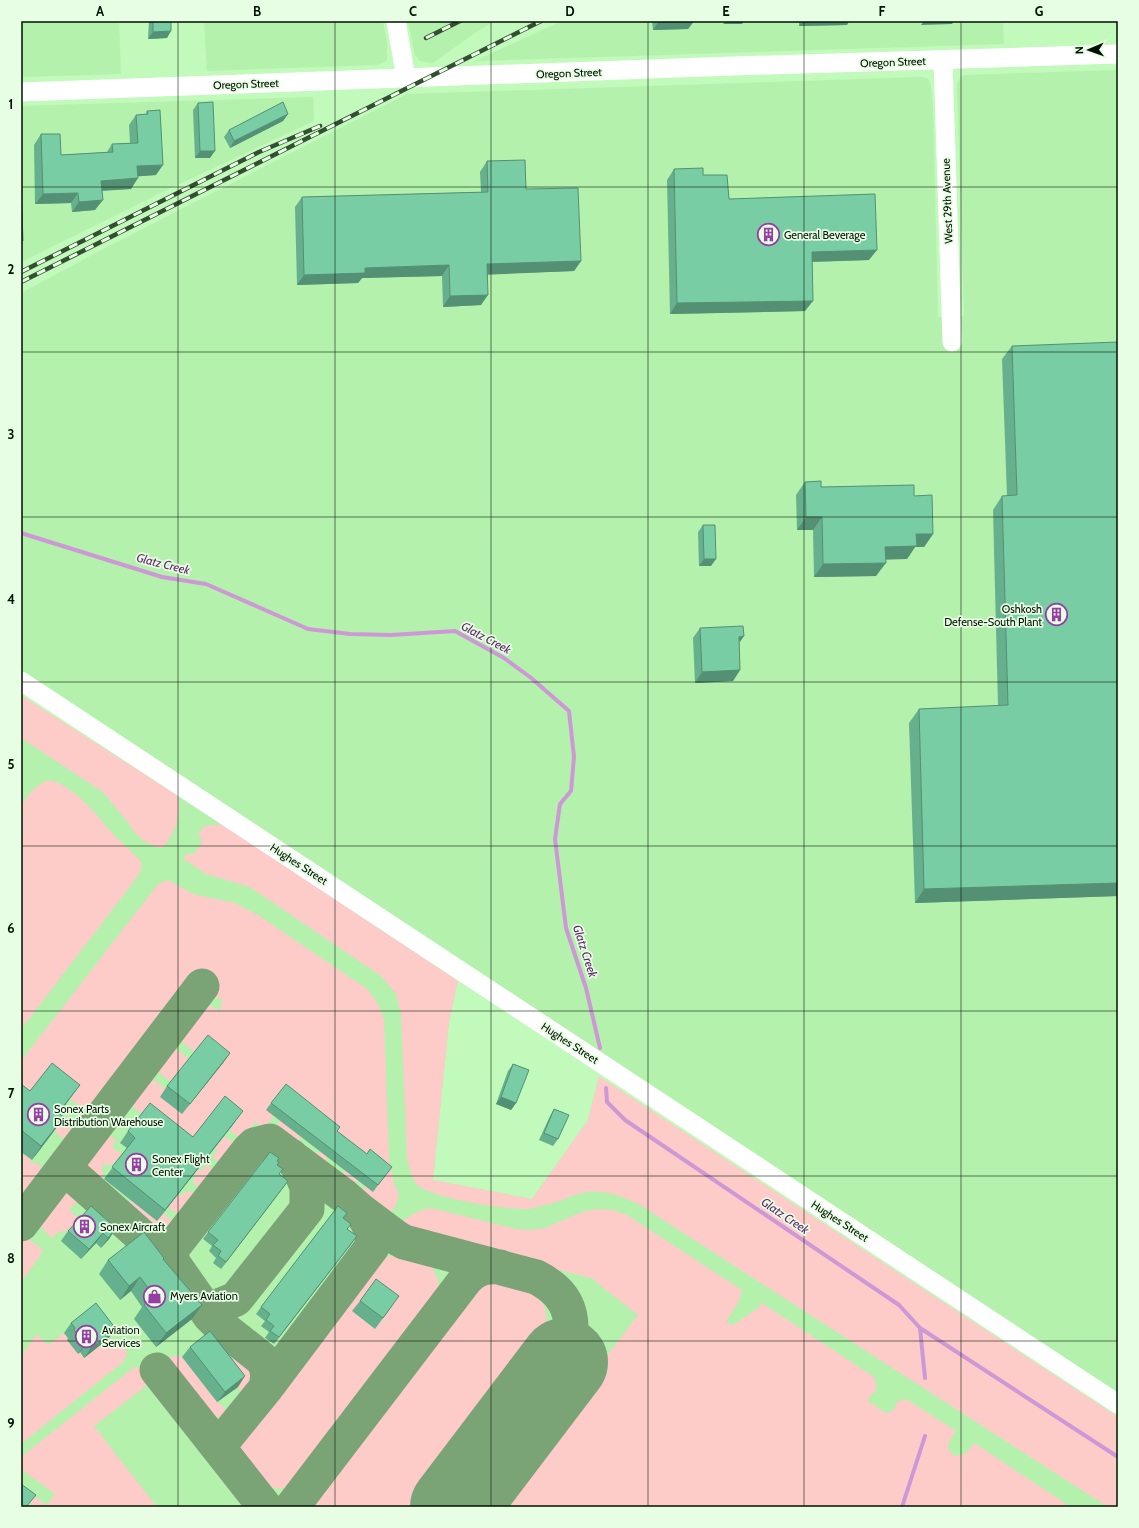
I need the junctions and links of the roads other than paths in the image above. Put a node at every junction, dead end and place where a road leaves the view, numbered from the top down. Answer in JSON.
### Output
{"nodes":[{"id":1,"x":396,"y":21,"type":"edge"},
{"id":2,"x":1118,"y":54,"type":"edge"},
{"id":3,"x":943,"y":60,"type":"junction"},
{"id":4,"x":406,"y":78,"type":"junction"},
{"id":5,"x":21,"y":92,"type":"edge"},
{"id":6,"x":952,"y":342,"type":"dead end"},
{"id":7,"x":21,"y":681,"type":"edge"},
{"id":8,"x":1118,"y":1404,"type":"edge"}],
"edges":[{"from":1,"to":4,"type":"street"},
{"from":2,"to":3,"type":"street","name":"Oregon Street"},
{"from":3,"to":4,"type":"street","name":"Oregon Street"},
{"from":3,"to":6,"type":"street","name":"West 29th Avenue"},
{"from":4,"to":5,"type":"street","name":"Oregon Street"},
{"from":7,"to":8,"type":"street","name":"Hughes Street"}]}
